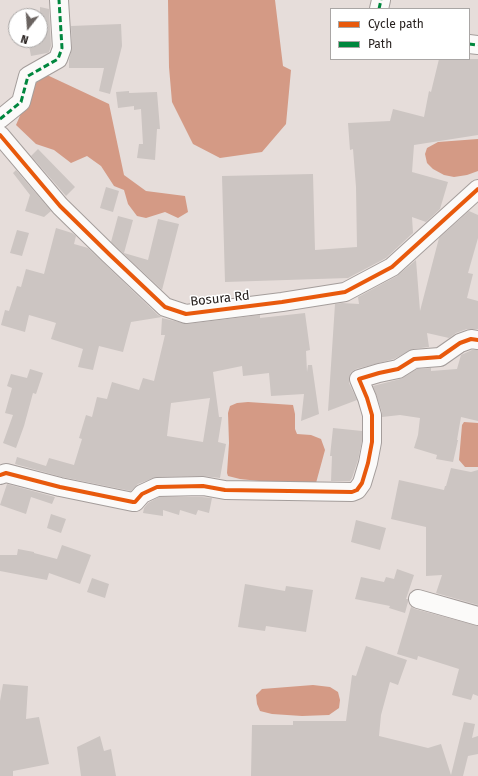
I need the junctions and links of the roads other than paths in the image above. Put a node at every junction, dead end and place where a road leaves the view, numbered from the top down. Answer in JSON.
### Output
{"nodes":[{"id":1,"x":59,"y":0,"type":"edge"},
{"id":2,"x":0,"y":119,"type":"edge"},
{"id":3,"x":0,"y":135,"type":"edge"},
{"id":4,"x":478,"y":189,"type":"edge"},
{"id":5,"x":478,"y":340,"type":"edge"},
{"id":6,"x":0,"y":475,"type":"edge"},
{"id":7,"x":418,"y":599,"type":"dead end"},
{"id":8,"x":478,"y":616,"type":"edge"}],
"edges":[{"from":1,"to":2,"type":"street"},
{"from":3,"to":4,"type":"street","name":"Bosura Rd"},
{"from":5,"to":6,"type":"street"},
{"from":7,"to":8,"type":"street"}]}
